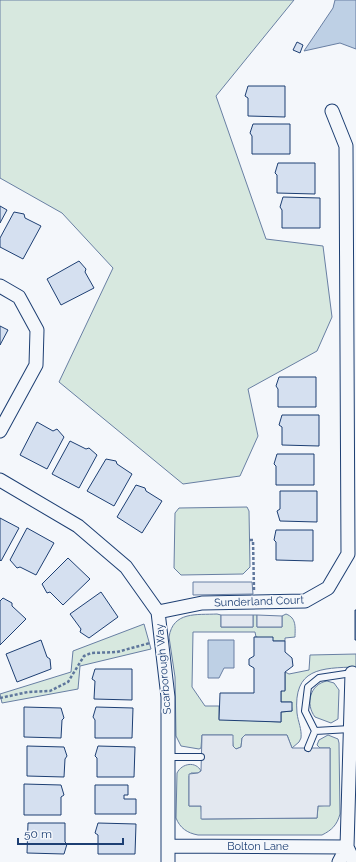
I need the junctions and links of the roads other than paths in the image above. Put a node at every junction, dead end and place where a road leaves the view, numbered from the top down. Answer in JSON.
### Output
{"nodes":[{"id":1,"x":332,"y":112,"type":"dead end"},
{"id":2,"x":0,"y":286,"type":"edge"},
{"id":3,"x":0,"y":431,"type":"edge"},
{"id":4,"x":0,"y":480,"type":"edge"},
{"id":5,"x":158,"y":612,"type":"junction"},
{"id":6,"x":352,"y":673,"type":"joint"},
{"id":7,"x":350,"y":729,"type":"junction"},
{"id":8,"x":314,"y":731,"type":"junction"},
{"id":9,"x":308,"y":748,"type":"dead end"},
{"id":10,"x":168,"y":757,"type":"junction"},
{"id":11,"x":201,"y":757,"type":"dead end"},
{"id":12,"x":168,"y":846,"type":"junction"},
{"id":13,"x":347,"y":847,"type":"junction"},
{"id":14,"x":168,"y":862,"type":"edge"},
{"id":15,"x":339,"y":862,"type":"edge"},
{"id":16,"x":354,"y":862,"type":"edge"}],
"edges":[{"from":1,"to":5,"type":"street","name":"Sunderland Court"},
{"from":2,"to":3,"type":"street"},
{"from":4,"to":5,"type":"street","name":"Scarborough Way"},
{"from":5,"to":10,"type":"street","name":"Scarborough Way"},
{"from":6,"to":7,"type":"street"},
{"from":6,"to":8,"type":"lane"},
{"from":7,"to":8,"type":"lane"},
{"from":7,"to":13,"type":"street"},
{"from":8,"to":9,"type":"lane"},
{"from":10,"to":11,"type":"lane"},
{"from":10,"to":12,"type":"street","name":"Scarborough Way"},
{"from":12,"to":13,"type":"street","name":"Bolton Lane"},
{"from":12,"to":14,"type":"street","name":"Scarborough Way"},
{"from":13,"to":15,"type":"street"},
{"from":13,"to":16,"type":"street"}]}
